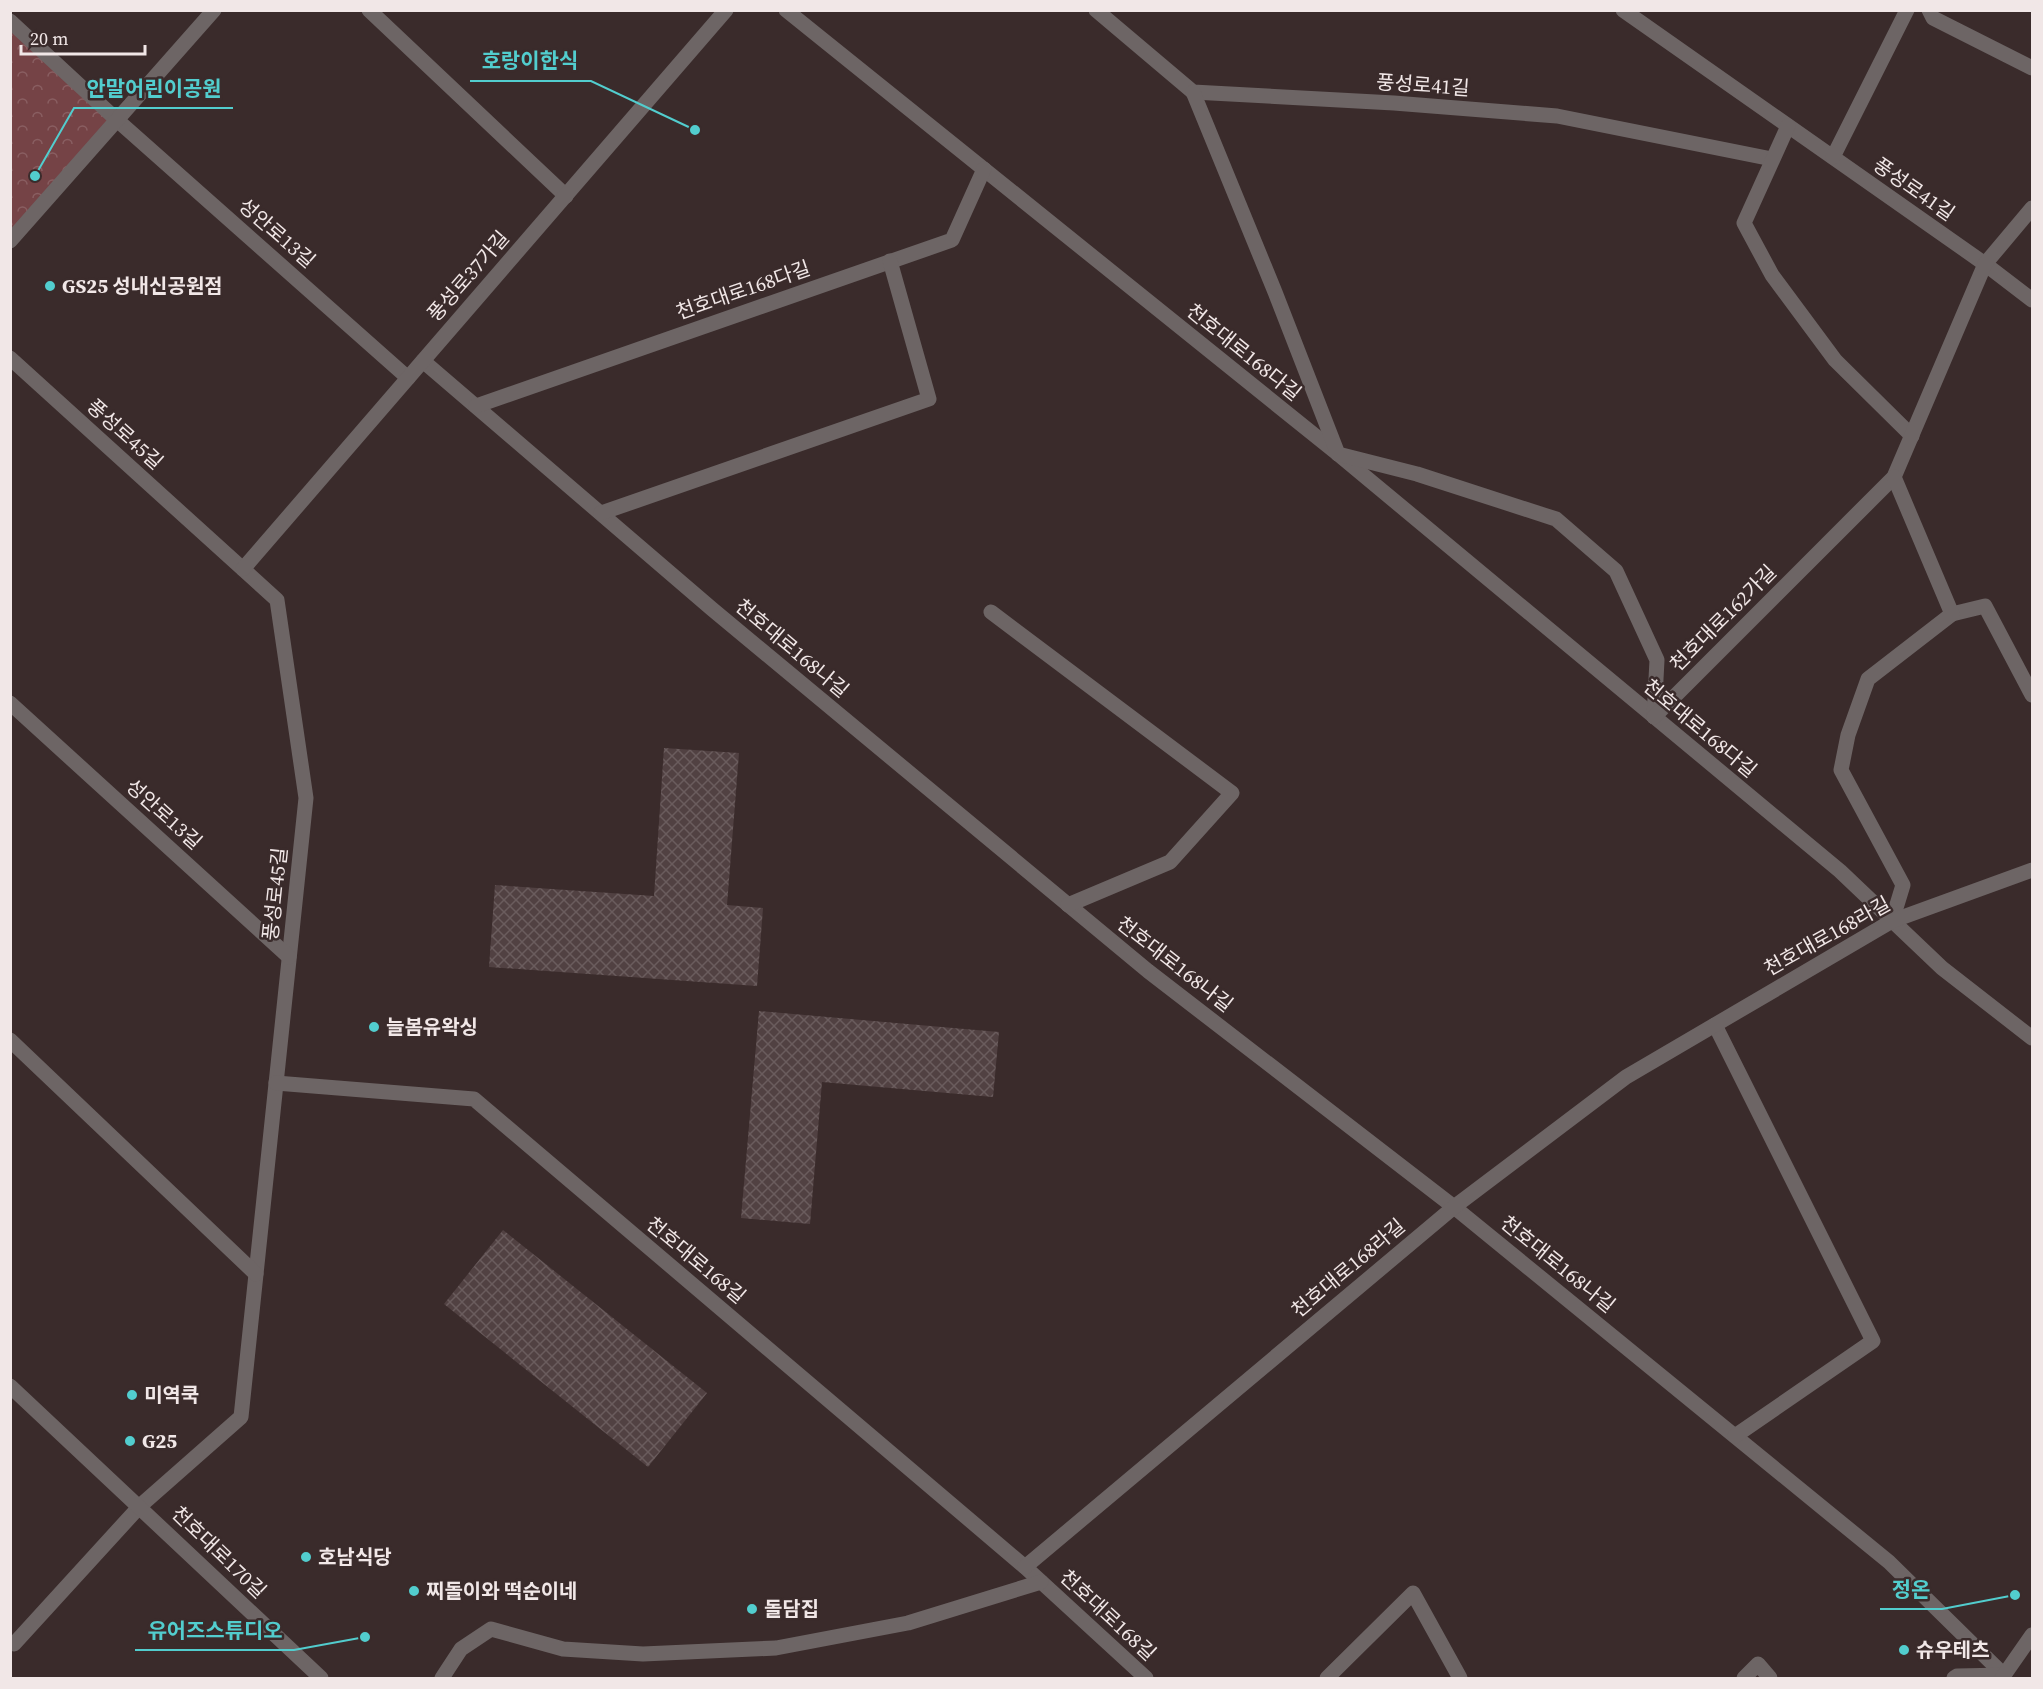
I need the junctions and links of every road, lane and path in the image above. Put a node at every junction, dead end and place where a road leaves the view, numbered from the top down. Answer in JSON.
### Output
{"nodes":[{"id":1,"x":214,"y":10,"type":"edge"},
{"id":2,"x":369,"y":10,"type":"edge"},
{"id":3,"x":726,"y":10,"type":"edge"},
{"id":4,"x":786,"y":10,"type":"edge"},
{"id":5,"x":1096,"y":10,"type":"edge"},
{"id":6,"x":1623,"y":10,"type":"edge"},
{"id":7,"x":1907,"y":10,"type":"edge"},
{"id":8,"x":1929,"y":10,"type":"edge"},
{"id":9,"x":10,"y":21,"type":"edge"},
{"id":10,"x":2032,"y":68,"type":"edge"},
{"id":11,"x":1193,"y":92,"type":"junction"},
{"id":12,"x":117,"y":120,"type":"junction"},
{"id":13,"x":1788,"y":126,"type":"junction"},
{"id":14,"x":1833,"y":157,"type":"junction"},
{"id":15,"x":1772,"y":159,"type":"junction"},
{"id":16,"x":984,"y":169,"type":"junction"},
{"id":17,"x":566,"y":196,"type":"junction"},
{"id":18,"x":2032,"y":208,"type":"edge"},
{"id":19,"x":10,"y":241,"type":"edge"},
{"id":20,"x":890,"y":261,"type":"junction"},
{"id":21,"x":1985,"y":264,"type":"junction"},
{"id":22,"x":2032,"y":300,"type":"edge"},
{"id":23,"x":10,"y":358,"type":"edge"},
{"id":24,"x":423,"y":361,"type":"junction"},
{"id":25,"x":408,"y":378,"type":"junction"},
{"id":26,"x":476,"y":406,"type":"junction"},
{"id":27,"x":1912,"y":436,"type":"junction"},
{"id":28,"x":1338,"y":454,"type":"junction"},
{"id":29,"x":1894,"y":477,"type":"junction"},
{"id":30,"x":601,"y":513,"type":"junction"},
{"id":31,"x":243,"y":569,"type":"junction"},
{"id":32,"x":991,"y":612,"type":"dead end"},
{"id":33,"x":1952,"y":614,"type":"junction"},
{"id":34,"x":2032,"y":695,"type":"edge"},
{"id":35,"x":10,"y":703,"type":"edge"},
{"id":36,"x":1654,"y":717,"type":"junction"},
{"id":37,"x":2032,"y":870,"type":"edge"},
{"id":38,"x":1068,"y":905,"type":"junction"},
{"id":39,"x":1892,"y":921,"type":"junction"},
{"id":40,"x":289,"y":957,"type":"junction"},
{"id":41,"x":1715,"y":1025,"type":"junction"},
{"id":42,"x":2032,"y":1038,"type":"edge"},
{"id":43,"x":10,"y":1041,"type":"edge"},
{"id":44,"x":276,"y":1083,"type":"junction"},
{"id":45,"x":1454,"y":1207,"type":"junction"},
{"id":46,"x":256,"y":1274,"type":"junction"},
{"id":47,"x":10,"y":1386,"type":"edge"},
{"id":48,"x":1735,"y":1436,"type":"junction"},
{"id":49,"x":140,"y":1506,"type":"junction"},
{"id":50,"x":1025,"y":1567,"type":"junction"},
{"id":51,"x":1041,"y":1582,"type":"junction"},
{"id":52,"x":2032,"y":1635,"type":"edge"},
{"id":53,"x":14,"y":1644,"type":"dead end"},
{"id":54,"x":2003,"y":1677,"type":"edge"},
{"id":55,"x":321,"y":1678,"type":"edge"},
{"id":56,"x":442,"y":1678,"type":"edge"},
{"id":57,"x":1146,"y":1678,"type":"edge"},
{"id":58,"x":1327,"y":1678,"type":"edge"},
{"id":59,"x":1460,"y":1678,"type":"edge"},
{"id":60,"x":1744,"y":1678,"type":"edge"},
{"id":61,"x":1770,"y":1678,"type":"edge"},
{"id":62,"x":1954,"y":1678,"type":"edge"}],
"edges":[{"from":1,"to":12,"type":"street"},
{"from":2,"to":17,"type":"street"},
{"from":3,"to":17,"type":"street","name":"풍성로37가길"},
{"from":4,"to":16,"type":"street","name":"천호대로168다길"},
{"from":5,"to":11,"type":"street"},
{"from":6,"to":13,"type":"street","name":"풍성로41길"},
{"from":7,"to":14,"type":"street"},
{"from":8,"to":10,"type":"street"},
{"from":9,"to":12,"type":"street","name":"성안로13길"},
{"from":11,"to":15,"type":"street","name":"풍성로41길"},
{"from":11,"to":28,"type":"street","name":"천호대로168다길"},
{"from":12,"to":19,"type":"street"},
{"from":12,"to":25,"type":"street","name":"성안로13길"},
{"from":13,"to":14,"type":"street","name":"풍성로41길"},
{"from":13,"to":15,"type":"street"},
{"from":14,"to":21,"type":"street","name":"풍성로41길"},
{"from":15,"to":27,"type":"street"},
{"from":16,"to":20,"type":"street","name":"천호대로168다길"},
{"from":16,"to":28,"type":"street","name":"천호대로168다길"},
{"from":17,"to":24,"type":"street","name":"풍성로37가길"},
{"from":18,"to":21,"type":"street","name":"천호대로162가길"},
{"from":20,"to":26,"type":"street","name":"천호대로168다길"},
{"from":20,"to":30,"type":"street"},
{"from":21,"to":22,"type":"street","name":"풍성로41길"},
{"from":21,"to":27,"type":"street","name":"천호대로162가길"},
{"from":23,"to":31,"type":"street","name":"풍성로45길"},
{"from":24,"to":25,"type":"street","name":"풍성로37가길"},
{"from":24,"to":26,"type":"street","name":"천호대로168나길"},
{"from":25,"to":31,"type":"street","name":"풍성로37가길"},
{"from":26,"to":30,"type":"street","name":"천호대로168나길"},
{"from":27,"to":29,"type":"street","name":"천호대로162가길"},
{"from":28,"to":36,"type":"street","name":"천호대로168다길"},
{"from":28,"to":36,"type":"street","name":"천호대로162가길"},
{"from":29,"to":33,"type":"street"},
{"from":29,"to":36,"type":"street","name":"천호대로162가길"},
{"from":30,"to":38,"type":"street","name":"천호대로168나길"},
{"from":31,"to":40,"type":"street","name":"풍성로45길"},
{"from":32,"to":38,"type":"street","name":"천호대로168나길"},
{"from":33,"to":34,"type":"street"},
{"from":33,"to":39,"type":"street"},
{"from":35,"to":40,"type":"street","name":"성안로13길"},
{"from":36,"to":39,"type":"street","name":"천호대로168다길"},
{"from":37,"to":39,"type":"street","name":"천호대로168라길"},
{"from":38,"to":45,"type":"street","name":"천호대로168나길"},
{"from":39,"to":41,"type":"street","name":"천호대로168라길"},
{"from":39,"to":42,"type":"street","name":"천호대로168다길"},
{"from":40,"to":44,"type":"street","name":"풍성로45길"},
{"from":41,"to":45,"type":"street","name":"천호대로168라길"},
{"from":41,"to":48,"type":"street"},
{"from":43,"to":46,"type":"street"},
{"from":44,"to":46,"type":"street","name":"풍성로45길"},
{"from":44,"to":50,"type":"street","name":"천호대로168길"},
{"from":45,"to":48,"type":"street","name":"천호대로168나길"},
{"from":45,"to":50,"type":"street","name":"천호대로168라길"},
{"from":46,"to":49,"type":"street","name":"풍성로45길"},
{"from":47,"to":49,"type":"street","name":"천호대로170길"},
{"from":48,"to":54,"type":"street","name":"천호대로168나길"},
{"from":49,"to":53,"type":"street","name":"천호대로170길"},
{"from":49,"to":55,"type":"street","name":"천호대로170길"},
{"from":50,"to":51,"type":"street","name":"천호대로168길"},
{"from":51,"to":56,"type":"street","name":"천호대로168길"},
{"from":51,"to":57,"type":"street","name":"천호대로168길"},
{"from":52,"to":54,"type":"street"},
{"from":54,"to":62,"type":"street"},
{"from":58,"to":59,"type":"street"},
{"from":60,"to":61,"type":"street"}]}
